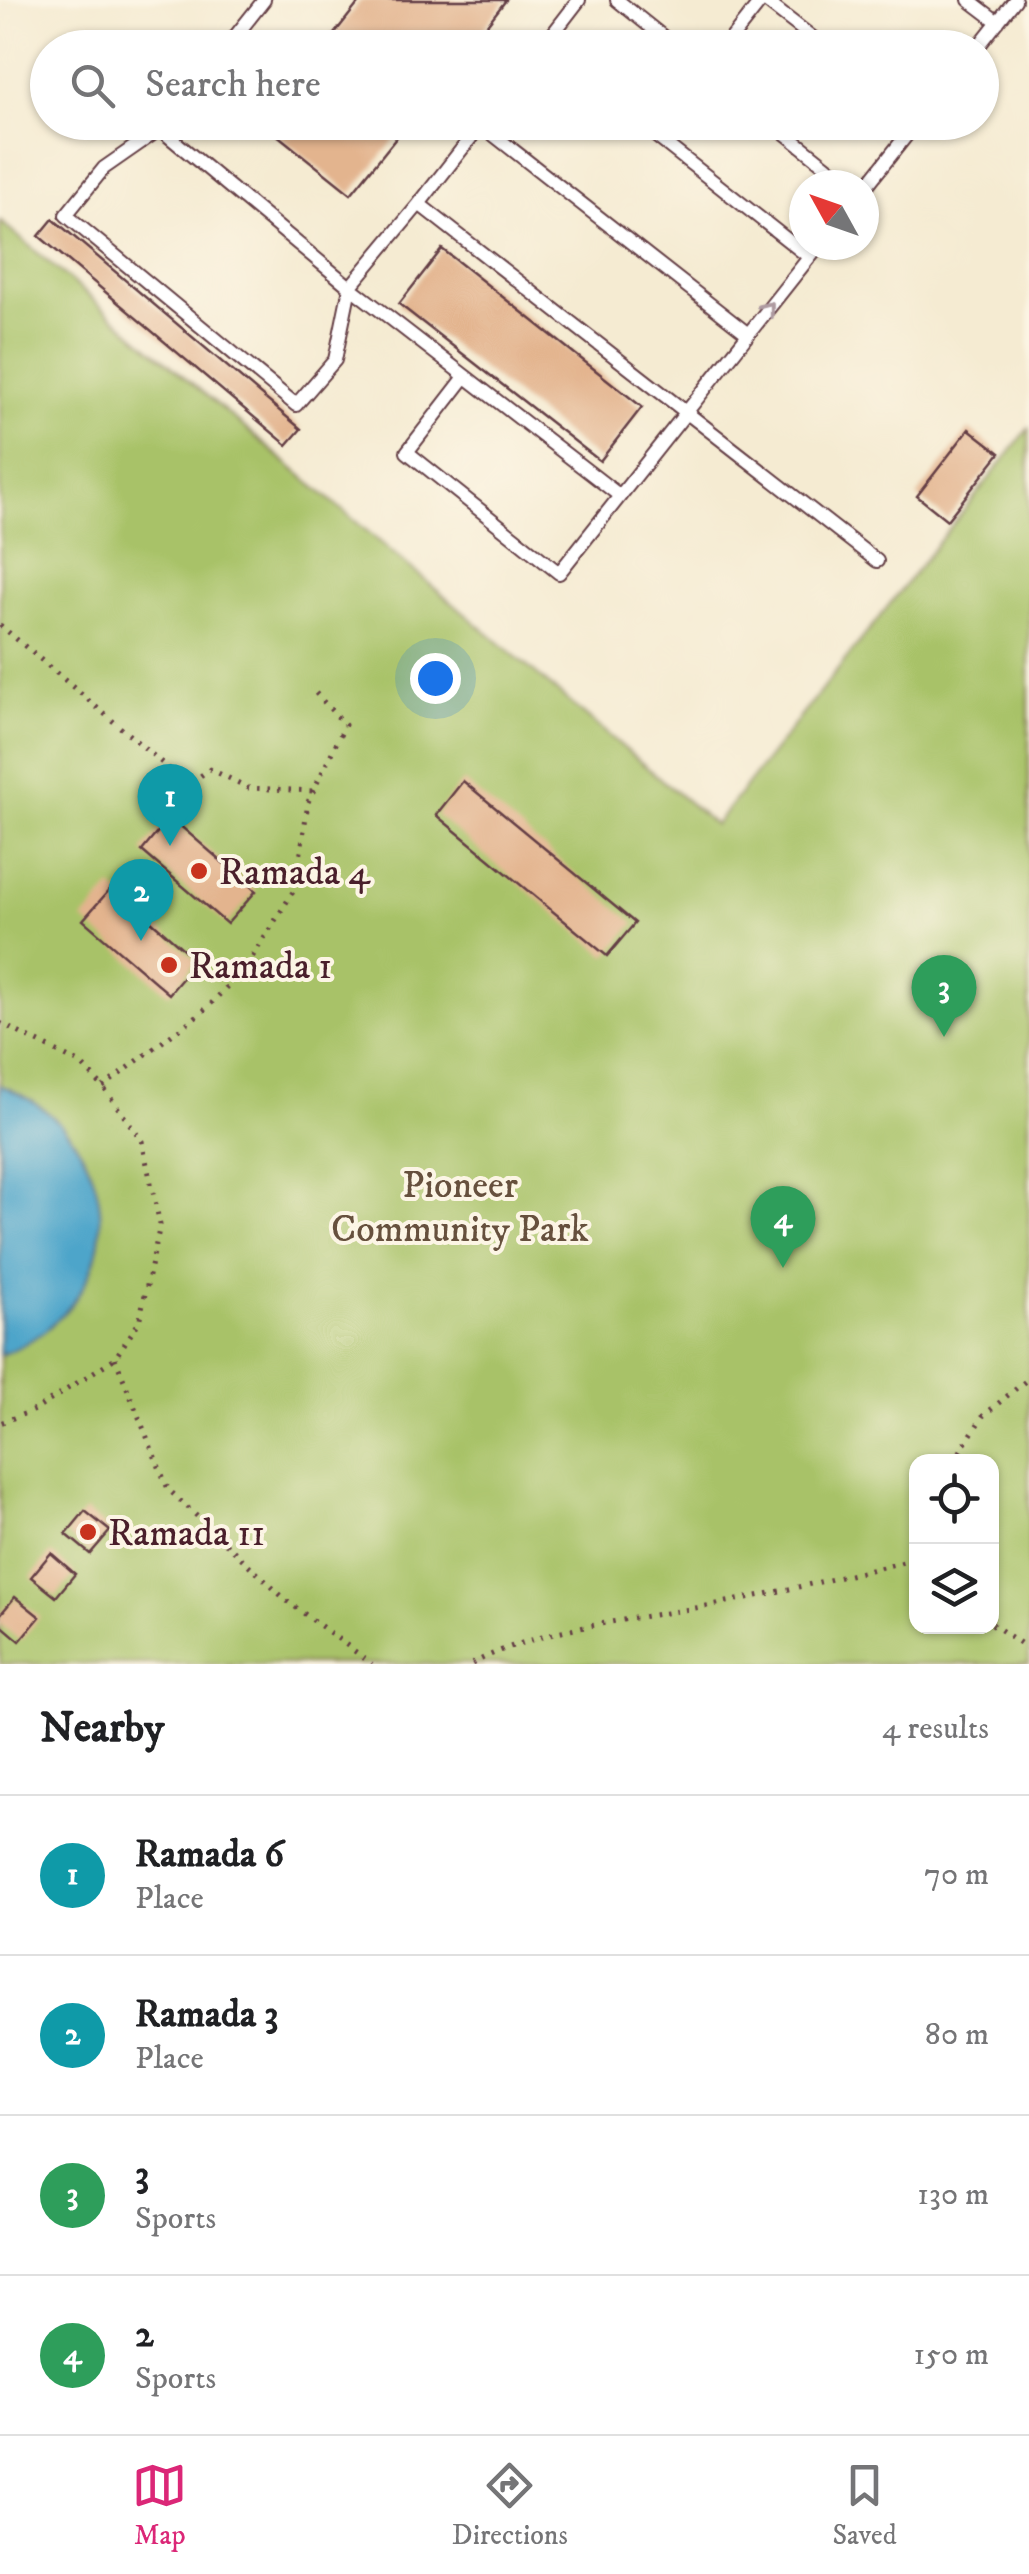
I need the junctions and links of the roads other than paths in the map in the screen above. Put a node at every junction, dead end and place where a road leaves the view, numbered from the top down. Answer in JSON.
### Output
{"nodes":[{"id":1,"x":264,"y":0,"type":"edge"},
{"id":2,"x":579,"y":0,"type":"edge"},
{"id":3,"x":617,"y":0,"type":"edge"},
{"id":4,"x":763,"y":0,"type":"edge"},
{"id":5,"x":969,"y":0,"type":"edge"},
{"id":6,"x":1015,"y":0,"type":"edge"},
{"id":7,"x":998,"y":22,"type":"junction"},
{"id":8,"x":240,"y":30,"type":"edge"},
{"id":9,"x":556,"y":30,"type":"edge"},
{"id":10,"x":654,"y":30,"type":"edge"},
{"id":11,"x":739,"y":30,"type":"edge"},
{"id":12,"x":802,"y":30,"type":"edge"},
{"id":13,"x":992,"y":30,"type":"edge"},
{"id":14,"x":143,"y":140,"type":"edge"},
{"id":15,"x":179,"y":140,"type":"edge"},
{"id":16,"x":470,"y":140,"type":"edge"},
{"id":17,"x":502,"y":140,"type":"edge"},
{"id":18,"x":661,"y":140,"type":"edge"},
{"id":19,"x":794,"y":140,"type":"edge"},
{"id":20,"x":903,"y":140,"type":"edge"},
{"id":21,"x":831,"y":170,"type":"edge"},
{"id":22,"x":879,"y":170,"type":"edge"},
{"id":23,"x":420,"y":204,"type":"junction"},
{"id":24,"x":789,"y":242,"type":"edge"},
{"id":25,"x":807,"y":260,"type":"edge"},
{"id":26,"x":350,"y":287,"type":"junction"},
{"id":27,"x":748,"y":334,"type":"junction"},
{"id":28,"x":465,"y":377,"type":"junction"},
{"id":29,"x":686,"y":412,"type":"junction"},
{"id":30,"x":620,"y":496,"type":"junction"},
{"id":31,"x":877,"y":561,"type":"dead end"}],
"edges":[{"from":1,"to":8,"type":"lane"},
{"from":2,"to":9,"type":"lane"},
{"from":3,"to":10,"type":"lane"},
{"from":4,"to":11,"type":"lane"},
{"from":4,"to":12,"type":"lane"},
{"from":5,"to":7,"type":"lane"},
{"from":6,"to":7,"type":"lane"},
{"from":7,"to":13,"type":"lane"},
{"from":14,"to":26,"type":"lane"},
{"from":15,"to":26,"type":"lane"},
{"from":16,"to":23,"type":"lane"},
{"from":17,"to":27,"type":"lane"},
{"from":18,"to":24,"type":"lane"},
{"from":19,"to":21,"type":"lane"},
{"from":20,"to":22,"type":"lane"},
{"from":23,"to":26,"type":"lane"},
{"from":23,"to":29,"type":"lane"},
{"from":27,"to":25,"type":"lane","one_way":true},
{"from":26,"to":28,"type":"lane"},
{"from":27,"to":29,"type":"lane"},
{"from":28,"to":30,"type":"lane"},
{"from":28,"to":30,"type":"lane"},
{"from":29,"to":30,"type":"lane"},
{"from":29,"to":31,"type":"lane"}]}
